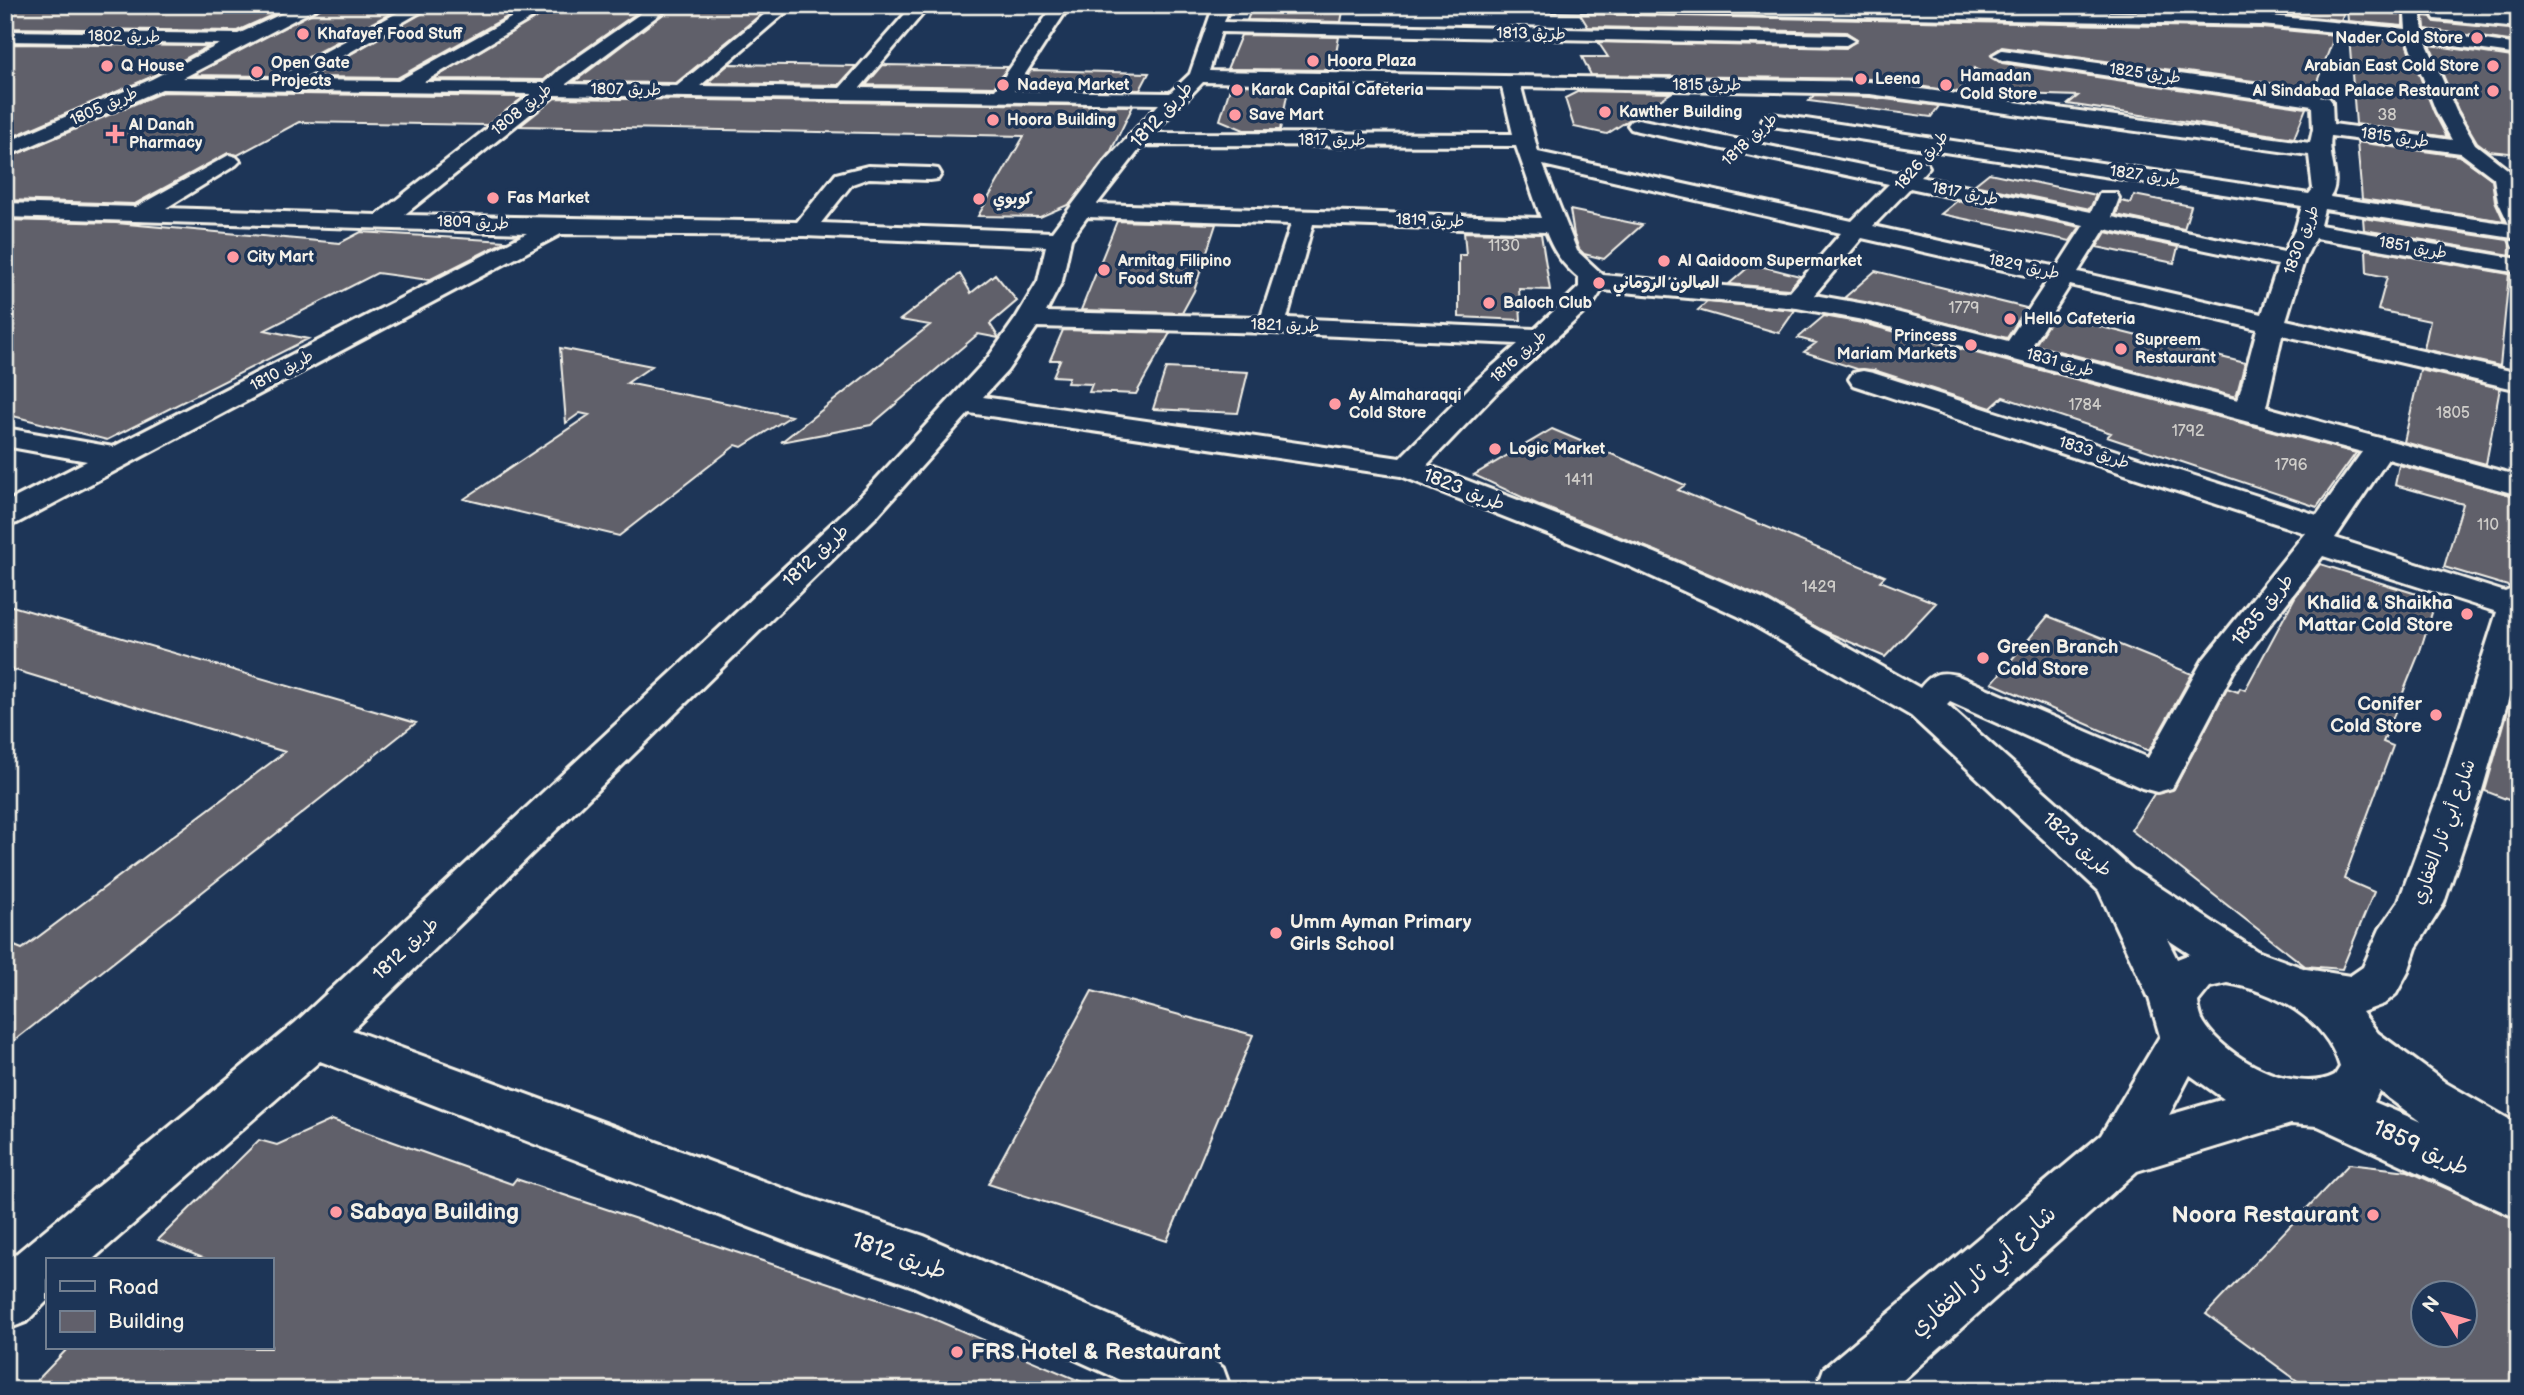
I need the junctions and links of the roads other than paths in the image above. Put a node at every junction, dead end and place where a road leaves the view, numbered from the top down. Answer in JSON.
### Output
{"nodes":[{"id":1,"x":316,"y":5,"type":"edge"},
{"id":2,"x":425,"y":5,"type":"edge"},
{"id":3,"x":546,"y":5,"type":"edge"},
{"id":4,"x":664,"y":5,"type":"edge"},
{"id":5,"x":786,"y":5,"type":"edge"},
{"id":6,"x":922,"y":5,"type":"edge"},
{"id":7,"x":1062,"y":5,"type":"edge"},
{"id":8,"x":1503,"y":5,"type":"edge"},
{"id":9,"x":2478,"y":5,"type":"edge"},
{"id":10,"x":1632,"y":6,"type":"edge"},
{"id":11,"x":2408,"y":9,"type":"edge"},
{"id":12,"x":2519,"y":9,"type":"edge"},
{"id":13,"x":1831,"y":10,"type":"junction"},
{"id":14,"x":2385,"y":11,"type":"dead end"},
{"id":15,"x":1978,"y":13,"type":"junction"},
{"id":16,"x":2519,"y":15,"type":"edge"},
{"id":17,"x":1219,"y":16,"type":"edge"},
{"id":18,"x":2519,"y":22,"type":"edge"},
{"id":19,"x":5,"y":36,"type":"edge"},
{"id":20,"x":2415,"y":36,"type":"junction"},
{"id":21,"x":242,"y":39,"type":"junction"},
{"id":22,"x":2519,"y":50,"type":"edge"},
{"id":23,"x":2002,"y":55,"type":"junction"},
{"id":24,"x":1875,"y":70,"type":"dead end"},
{"id":25,"x":1198,"y":76,"type":"junction"},
{"id":26,"x":159,"y":83,"type":"junction"},
{"id":27,"x":1511,"y":84,"type":"junction"},
{"id":28,"x":277,"y":85,"type":"junction"},
{"id":29,"x":403,"y":86,"type":"junction"},
{"id":30,"x":1807,"y":86,"type":"junction"},
{"id":31,"x":550,"y":89,"type":"junction"},
{"id":32,"x":682,"y":91,"type":"junction"},
{"id":33,"x":1894,"y":91,"type":"junction"},
{"id":34,"x":845,"y":94,"type":"junction"},
{"id":35,"x":1001,"y":96,"type":"junction"},
{"id":36,"x":1174,"y":100,"type":"junction"},
{"id":37,"x":1970,"y":101,"type":"junction"},
{"id":38,"x":1772,"y":120,"type":"junction"},
{"id":39,"x":1638,"y":125,"type":"dead end"},
{"id":40,"x":2323,"y":129,"type":"junction"},
{"id":41,"x":2213,"y":136,"type":"junction"},
{"id":42,"x":5,"y":137,"type":"edge"},
{"id":43,"x":36,"y":137,"type":"junction"},
{"id":44,"x":1139,"y":139,"type":"junction"},
{"id":45,"x":1743,"y":145,"type":"junction"},
{"id":46,"x":1937,"y":146,"type":"junction"},
{"id":47,"x":1527,"y":148,"type":"junction"},
{"id":48,"x":2467,"y":148,"type":"junction"},
{"id":49,"x":2318,"y":150,"type":"junction"},
{"id":50,"x":5,"y":151,"type":"edge"},
{"id":51,"x":229,"y":161,"type":"dead end"},
{"id":52,"x":2117,"y":173,"type":"junction"},
{"id":53,"x":930,"y":174,"type":"dead end"},
{"id":54,"x":1904,"y":182,"type":"junction"},
{"id":55,"x":2202,"y":184,"type":"junction"},
{"id":56,"x":1695,"y":194,"type":"junction"},
{"id":57,"x":2315,"y":201,"type":"junction"},
{"id":58,"x":2515,"y":208,"type":"edge"},
{"id":59,"x":5,"y":210,"type":"edge"},
{"id":60,"x":1081,"y":210,"type":"junction"},
{"id":61,"x":142,"y":214,"type":"junction"},
{"id":62,"x":1304,"y":217,"type":"junction"},
{"id":63,"x":384,"y":220,"type":"junction"},
{"id":64,"x":2099,"y":220,"type":"junction"},
{"id":65,"x":1555,"y":225,"type":"junction"},
{"id":66,"x":558,"y":227,"type":"junction"},
{"id":67,"x":804,"y":229,"type":"junction"},
{"id":68,"x":1855,"y":230,"type":"junction"},
{"id":69,"x":2307,"y":230,"type":"junction"},
{"id":70,"x":2519,"y":232,"type":"edge"},
{"id":71,"x":1059,"y":239,"type":"junction"},
{"id":72,"x":2292,"y":261,"type":"junction"},
{"id":73,"x":2519,"y":266,"type":"edge"},
{"id":74,"x":2065,"y":276,"type":"junction"},
{"id":75,"x":1593,"y":282,"type":"junction"},
{"id":76,"x":1797,"y":300,"type":"junction"},
{"id":77,"x":1029,"y":319,"type":"junction"},
{"id":78,"x":1272,"y":325,"type":"junction"},
{"id":79,"x":2271,"y":326,"type":"junction"},
{"id":80,"x":1541,"y":337,"type":"junction"},
{"id":81,"x":2015,"y":351,"type":"junction"},
{"id":82,"x":1863,"y":379,"type":"dead end"},
{"id":83,"x":2519,"y":382,"type":"edge"},
{"id":84,"x":962,"y":403,"type":"junction"},
{"id":85,"x":2249,"y":412,"type":"junction"},
{"id":86,"x":5,"y":437,"type":"edge"},
{"id":87,"x":2380,"y":449,"type":"junction"},
{"id":88,"x":117,"y":457,"type":"junction"},
{"id":89,"x":1407,"y":468,"type":"junction"},
{"id":90,"x":2519,"y":486,"type":"edge"},
{"id":91,"x":5,"y":516,"type":"edge"},
{"id":92,"x":2320,"y":536,"type":"junction"},
{"id":93,"x":2517,"y":602,"type":"edge"},
{"id":94,"x":1925,"y":708,"type":"junction"},
{"id":95,"x":2116,"y":881,"type":"junction"},
{"id":96,"x":2242,"y":966,"type":"junction"},
{"id":97,"x":2302,"y":988,"type":"junction"},
{"id":98,"x":2180,"y":1018,"type":"junction"},
{"id":99,"x":313,"y":1037,"type":"junction"},
{"id":100,"x":2361,"y":1047,"type":"junction"},
{"id":101,"x":2307,"y":1103,"type":"junction"},
{"id":102,"x":2120,"y":1152,"type":"junction"},
{"id":103,"x":2519,"y":1153,"type":"edge"},
{"id":104,"x":2519,"y":1195,"type":"edge"},
{"id":105,"x":53,"y":1258,"type":"edge"},
{"id":106,"x":46,"y":1264,"type":"edge"},
{"id":107,"x":5,"y":1302,"type":"edge"},
{"id":108,"x":1201,"y":1390,"type":"edge"},
{"id":109,"x":1846,"y":1390,"type":"edge"}],
"edges":[{"from":1,"to":21,"type":"street","name":"طريق 1805"},
{"from":2,"to":28,"type":"street","name":"طريق 1807"},
{"from":3,"to":29,"type":"street","name":"طريق 1807"},
{"from":4,"to":31,"type":"street","name":"طريق 1808"},
{"from":5,"to":32,"type":"street","name":"طريق 1807"},
{"from":6,"to":34,"type":"street"},
{"from":7,"to":35,"type":"street"},
{"from":8,"to":10,"type":"street"},
{"from":9,"to":12,"type":"street"},
{"from":10,"to":13,"type":"street"},
{"from":11,"to":14,"type":"street"},
{"from":11,"to":16,"type":"street"},
{"from":11,"to":18,"type":"street"},
{"from":11,"to":20,"type":"street"},
{"from":13,"to":15,"type":"street"},
{"from":13,"to":17,"type":"street","name":"طريق 1813"},
{"from":15,"to":20,"type":"street"},
{"from":15,"to":23,"type":"street"},
{"from":17,"to":25,"type":"street","name":"طريق 1812"},
{"from":19,"to":21,"type":"street","name":"طريق 1802"},
{"from":20,"to":22,"type":"street"},
{"from":20,"to":48,"type":"street"},
{"from":21,"to":26,"type":"street","name":"طريق 1805"},
{"from":23,"to":37,"type":"street","name":"طريق 1826"},
{"from":23,"to":40,"type":"street","name":"طريق 1825"},
{"from":24,"to":33,"type":"street"},
{"from":25,"to":27,"type":"street","name":"طريق 1815"},
{"from":25,"to":36,"type":"street","name":"طريق 1812"},
{"from":26,"to":28,"type":"street","name":"طريق 1807"},
{"from":26,"to":43,"type":"street","name":"طريق 1805"},
{"from":27,"to":30,"type":"street","name":"طريق 1815"},
{"from":27,"to":47,"type":"street"},
{"from":28,"to":29,"type":"street","name":"طريق 1807"},
{"from":29,"to":31,"type":"street","name":"طريق 1807"},
{"from":30,"to":33,"type":"street","name":"طريق 1815"},
{"from":30,"to":38,"type":"street","name":"طريق 1818"},
{"from":31,"to":32,"type":"street","name":"طريق 1807"},
{"from":31,"to":63,"type":"street","name":"طريق 1808"},
{"from":32,"to":34,"type":"street","name":"طريق 1807"},
{"from":33,"to":37,"type":"street","name":"طريق 1815"},
{"from":34,"to":35,"type":"street","name":"طريق 1807"},
{"from":35,"to":36,"type":"street","name":"طريق 1807"},
{"from":36,"to":44,"type":"street","name":"طريق 1812"},
{"from":37,"to":41,"type":"street","name":"طريق 1815"},
{"from":37,"to":46,"type":"street","name":"طريق 1826"},
{"from":38,"to":45,"type":"street","name":"طريق 1818"},
{"from":38,"to":46,"type":"street","name":"طريق 1827"},
{"from":39,"to":45,"type":"street","name":"طريق 1817"},
{"from":40,"to":48,"type":"street","name":"طريق 1815"},
{"from":40,"to":49,"type":"street","name":"طريق 1830"},
{"from":41,"to":49,"type":"street","name":"طريق 1815"},
{"from":41,"to":55,"type":"street"},
{"from":42,"to":43,"type":"street"},
{"from":43,"to":50,"type":"street","name":"طريق 1805"},
{"from":44,"to":47,"type":"street","name":"طريق 1817"},
{"from":44,"to":60,"type":"street","name":"طريق 1812"},
{"from":45,"to":54,"type":"street","name":"طريق 1817"},
{"from":45,"to":56,"type":"street","name":"طريق 1818"},
{"from":46,"to":52,"type":"street","name":"طريق 1827"},
{"from":46,"to":54,"type":"street","name":"طريق 1826"},
{"from":47,"to":56,"type":"street","name":"طريق 1829"},
{"from":47,"to":65,"type":"street"},
{"from":48,"to":58,"type":"street"},
{"from":49,"to":57,"type":"street","name":"طريق 1830"},
{"from":51,"to":61,"type":"street"},
{"from":52,"to":55,"type":"street","name":"طريق 1827"},
{"from":52,"to":64,"type":"street"},
{"from":53,"to":67,"type":"street"},
{"from":54,"to":64,"type":"street","name":"طريق 1817"},
{"from":54,"to":68,"type":"street","name":"طريق 1826"},
{"from":55,"to":57,"type":"street","name":"طريق 1827"},
{"from":56,"to":68,"type":"street","name":"طريق 1829"},
{"from":57,"to":69,"type":"street","name":"طريق 1830"},
{"from":57,"to":70,"type":"street","name":"طريق 1827"},
{"from":59,"to":61,"type":"street","name":"طريق 1809"},
{"from":60,"to":62,"type":"street","name":"طريق 1819"},
{"from":60,"to":71,"type":"street","name":"طريق 1812"},
{"from":61,"to":63,"type":"street","name":"طريق 1809"},
{"from":62,"to":65,"type":"street","name":"طريق 1819"},
{"from":62,"to":78,"type":"street"},
{"from":63,"to":66,"type":"street","name":"طريق 1809"},
{"from":64,"to":72,"type":"street","name":"طريق 1817"},
{"from":64,"to":74,"type":"street"},
{"from":65,"to":75,"type":"street"},
{"from":66,"to":67,"type":"street","name":"طريق 1809"},
{"from":66,"to":88,"type":"street","name":"طريق 1810"},
{"from":67,"to":71,"type":"street","name":"طريق 1809"},
{"from":68,"to":74,"type":"street","name":"طريق 1829"},
{"from":68,"to":76,"type":"street","name":"طريق 1826"},
{"from":69,"to":72,"type":"street","name":"طريق 1830"},
{"from":69,"to":73,"type":"street","name":"طريق 1851"},
{"from":71,"to":77,"type":"street","name":"طريق 1812"},
{"from":72,"to":79,"type":"street","name":"طريق 1830"},
{"from":74,"to":79,"type":"street","name":"طريق 1829"},
{"from":74,"to":81,"type":"street"},
{"from":75,"to":76,"type":"street","name":"طريق 1831"},
{"from":75,"to":80,"type":"street","name":"طريق 1816"},
{"from":76,"to":81,"type":"street","name":"طريق 1831"},
{"from":77,"to":78,"type":"street","name":"طريق 1821"},
{"from":77,"to":84,"type":"street","name":"طريق 1812"},
{"from":78,"to":80,"type":"street","name":"طريق 1821"},
{"from":79,"to":83,"type":"street","name":"طريق 1829"},
{"from":79,"to":85,"type":"street","name":"طريق 1830"},
{"from":80,"to":89,"type":"street","name":"طريق 1816"},
{"from":81,"to":85,"type":"street","name":"طريق 1831"},
{"from":82,"to":92,"type":"street","name":"طريق 1833"},
{"from":84,"to":89,"type":"street","name":"طريق 1823"},
{"from":84,"to":99,"type":"street","name":"طريق 1812"},
{"from":85,"to":87,"type":"street","name":"طريق 1831"},
{"from":86,"to":88,"type":"street"},
{"from":87,"to":90,"type":"street","name":"طريق 1831"},
{"from":87,"to":92,"type":"street","name":"طريق 1835"},
{"from":88,"to":91,"type":"street","name":"طريق 1810"},
{"from":89,"to":94,"type":"street","name":"طريق 1823"},
{"from":92,"to":93,"type":"street","name":"طريق 1833"},
{"from":92,"to":94,"type":"street","name":"طريق 1835"},
{"from":93,"to":97,"type":"street","name":"شارع أبي ثار الغفاري"},
{"from":94,"to":95,"type":"street","name":"طريق 1823"},
{"from":95,"to":96,"type":"street","name":"طريق 1823"},
{"from":95,"to":98,"type":"street","name":"طريق 1859"},
{"from":96,"to":97,"type":"street"},
{"from":96,"to":98,"type":"street","name":"شارع أبي ثار الغفاري"},
{"from":97,"to":100,"type":"street","name":"طريق 1859"},
{"from":98,"to":101,"type":"street","name":"طريق 1859"},
{"from":98,"to":102,"type":"street","name":"شارع أبي ثار الغفاري"},
{"from":99,"to":105,"type":"street","name":"طريق 1812"},
{"from":99,"to":108,"type":"street","name":"طريق 1812"},
{"from":100,"to":101,"type":"street","name":"شارع أبي ثار الغفاري"},
{"from":100,"to":103,"type":"street","name":"طريق 1859"},
{"from":101,"to":102,"type":"street","name":"شارع أبي ثار الغفاري"},
{"from":101,"to":104,"type":"street","name":"طريق 1859"},
{"from":102,"to":109,"type":"street","name":"شارع أبي ثار الغفاري"},
{"from":106,"to":107,"type":"street","name":"طريق 1812"}]}
